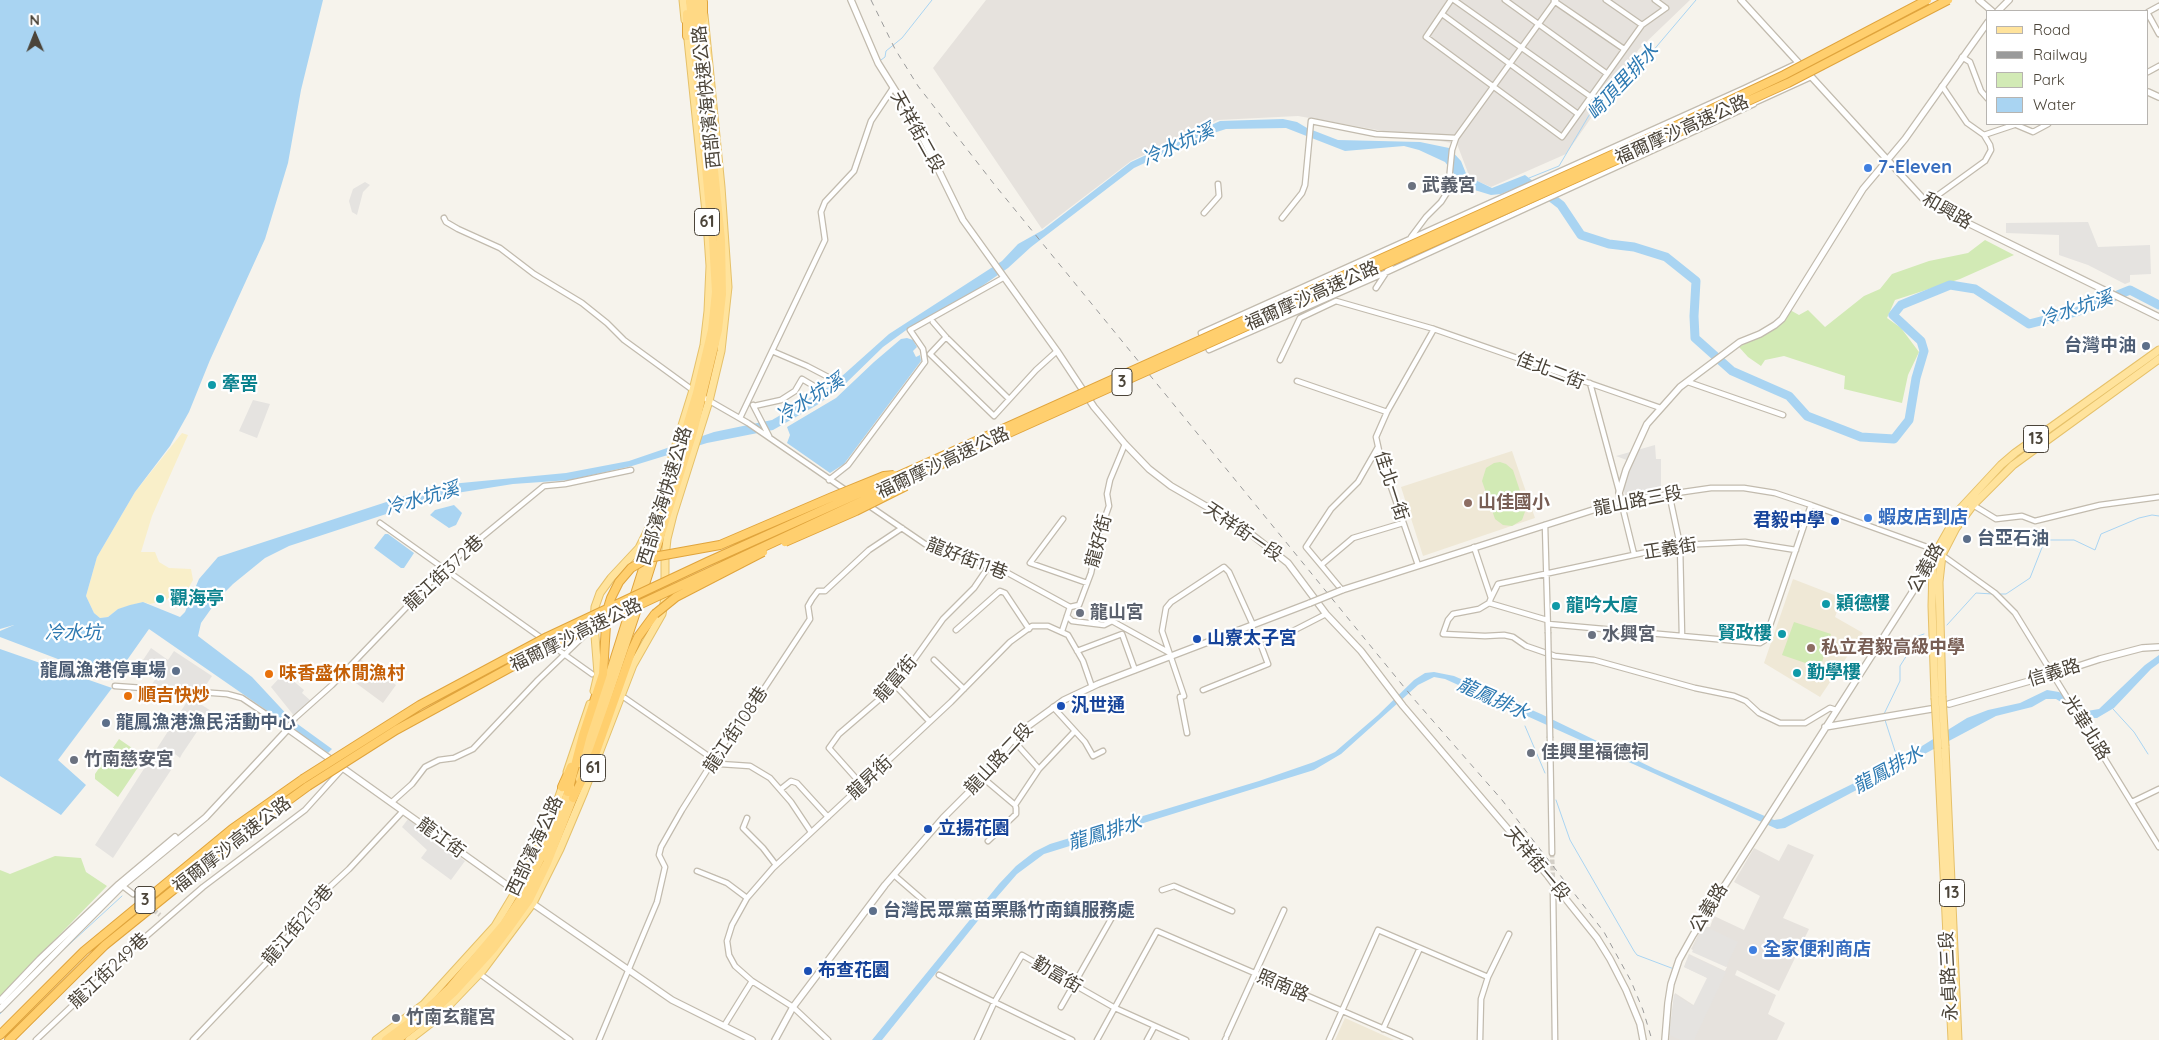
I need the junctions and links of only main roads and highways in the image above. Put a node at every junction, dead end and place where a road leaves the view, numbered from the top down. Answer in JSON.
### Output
{"nodes":[{"id":1,"x":686,"y":0,"type":"edge"},
{"id":2,"x":1927,"y":0,"type":"edge"},
{"id":3,"x":1948,"y":0,"type":"edge"},
{"id":4,"x":701,"y":1,"type":"edge"},
{"id":5,"x":687,"y":36,"type":"joint"},
{"id":6,"x":2159,"y":350,"type":"edge"},
{"id":7,"x":2159,"y":359,"type":"edge"},
{"id":8,"x":700,"y":395,"type":"junction"},
{"id":9,"x":2065,"y":423,"type":"junction"},
{"id":10,"x":696,"y":431,"type":"junction"},
{"id":11,"x":1002,"y":436,"type":"junction"},
{"id":12,"x":672,"y":464,"type":"junction"},
{"id":13,"x":901,"y":475,"type":"junction"},
{"id":14,"x":1939,"y":553,"type":"joint"},
{"id":15,"x":1941,"y":748,"type":"junction"},
{"id":16,"x":568,"y":792,"type":"junction"},
{"id":17,"x":525,"y":898,"type":"junction"},
{"id":18,"x":426,"y":1018,"type":"junction"},
{"id":19,"x":0,"y":1035,"type":"edge"},
{"id":20,"x":8,"y":1040,"type":"edge"},
{"id":21,"x":376,"y":1040,"type":"edge"},
{"id":22,"x":386,"y":1040,"type":"edge"},
{"id":23,"x":397,"y":1040,"type":"edge"},
{"id":24,"x":407,"y":1040,"type":"edge"},
{"id":25,"x":1952,"y":1040,"type":"edge"},
{"id":26,"x":1958,"y":1040,"type":"edge"}],
"edges":[{"from":1,"to":5,"type":"highway"},
{"from":1,"to":8,"type":"highway","name":"西部濱海快速公路","number":"61"},
{"from":2,"to":13,"type":"highway","name":"福爾摩沙高速公路","number":"3","bridge":true},
{"from":3,"to":11,"type":"highway","name":"福爾摩沙高速公路","number":"3","bridge":true},
{"from":4,"to":8,"type":"highway","name":"西部濱海快速公路","number":"61"},
{"from":4,"to":8,"type":"main road","number":"61"},
{"from":5,"to":8,"type":"main road","number":"61"},
{"from":6,"to":9,"type":"main road","name":"公義路","number":"13"},
{"from":7,"to":9,"type":"main road","name":"公義路","number":"13"},
{"from":8,"to":10,"type":"highway","name":"西部濱海快速公路","number":"61"},
{"from":8,"to":12,"type":"highway","name":"西部濱海快速公路","number":"61"},
{"from":9,"to":14,"type":"main road","name":"公義路","number":"13"},
{"from":10,"to":16,"type":"highway","name":"西部濱海快速公路","number":"61"},
{"from":10,"to":17,"type":"main road","name":"西部濱海公路","number":"61"},
{"from":11,"to":16,"type":"highway","bridge":true},
{"from":11,"to":20,"type":"highway","name":"福爾摩沙高速公路","number":"3","bridge":true},
{"from":12,"to":16,"type":"highway","name":"西部濱海快速公路","number":"61"},
{"from":12,"to":16,"type":"main road","name":"西部濱海公路","number":"61"},
{"from":13,"to":16,"type":"highway","bridge":true},
{"from":13,"to":19,"type":"highway","name":"福爾摩沙高速公路","number":"3","bridge":true},
{"from":14,"to":15,"type":"main road","name":"永貞路三段","number":"13","bridge":true},
{"from":15,"to":25,"type":"main road","name":"永貞路三段","number":"13"},
{"from":15,"to":26,"type":"main road","name":"永貞路三段","number":"13"},
{"from":16,"to":17,"type":"main road","name":"西部濱海公路","number":"61"},
{"from":16,"to":17,"type":"highway","name":"西部濱海快速公路","number":"61"},
{"from":17,"to":18,"type":"highway","name":"西部濱海快速公路","number":"61"},
{"from":17,"to":21,"type":"main road","name":"西部濱海公路","number":"61"},
{"from":17,"to":22,"type":"highway","name":"西部濱海快速公路","number":"61"},
{"from":17,"to":24,"type":"main road","name":"西部濱海公路","number":"61"},
{"from":18,"to":23,"type":"highway","name":"西部濱海快速公路","number":"61"},
{"from":18,"to":24,"type":"highway"}]}
